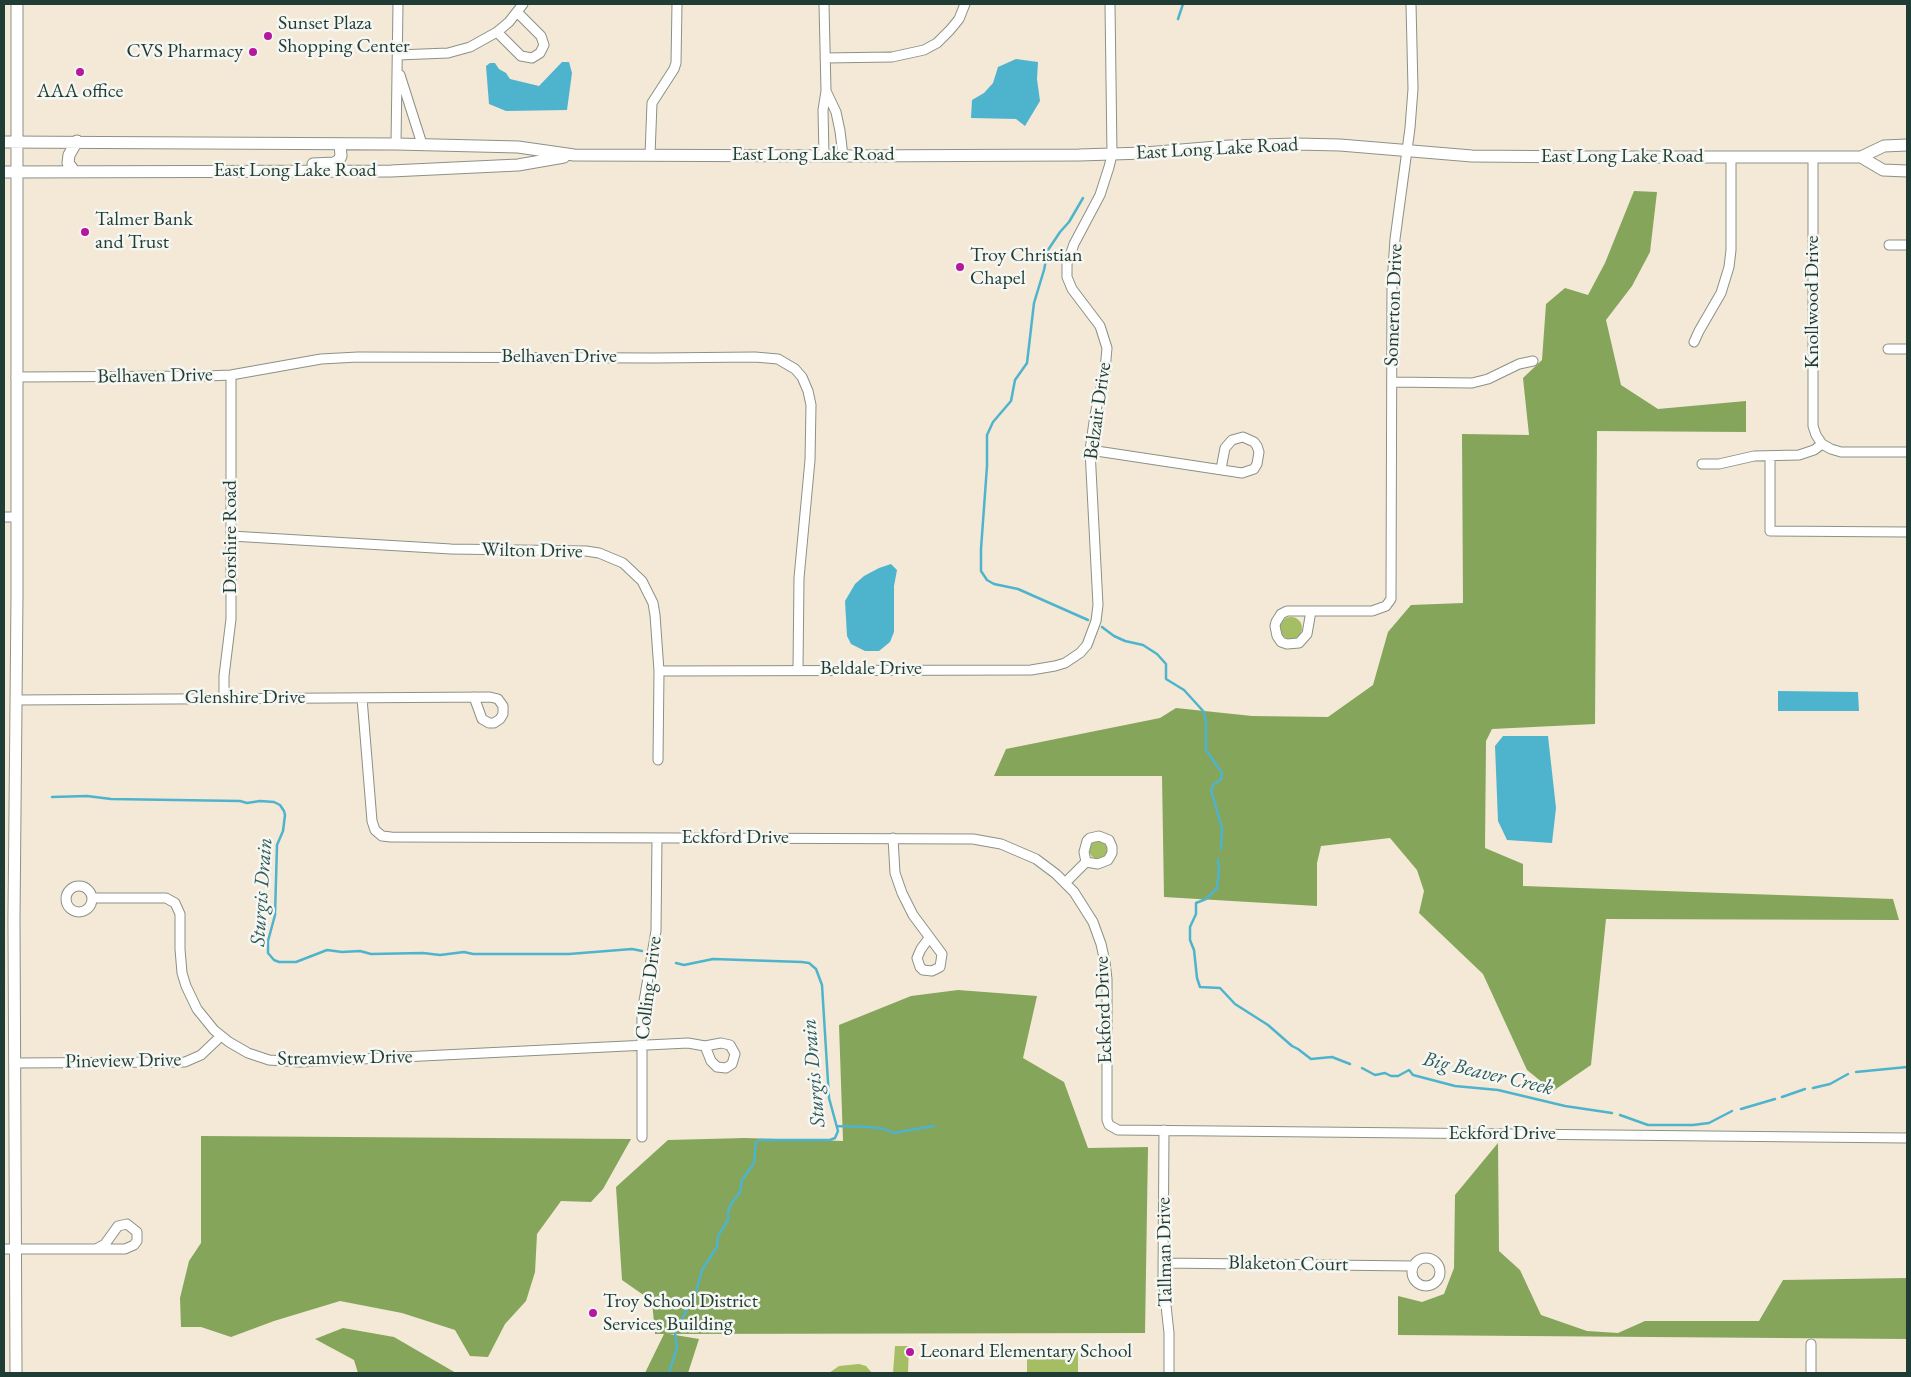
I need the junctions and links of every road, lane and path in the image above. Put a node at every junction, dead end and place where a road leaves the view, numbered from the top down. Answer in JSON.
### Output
{"nodes":[{"id":1,"x":17,"y":4,"type":"edge"},
{"id":2,"x":398,"y":4,"type":"edge"},
{"id":3,"x":523,"y":4,"type":"edge"},
{"id":4,"x":677,"y":4,"type":"edge"},
{"id":5,"x":824,"y":4,"type":"edge"},
{"id":6,"x":965,"y":4,"type":"edge"},
{"id":7,"x":1110,"y":4,"type":"edge"},
{"id":8,"x":1411,"y":4,"type":"edge"},
{"id":9,"x":517,"y":12,"type":"junction"},
{"id":10,"x":497,"y":32,"type":"junction"},
{"id":11,"x":398,"y":55,"type":"junction"},
{"id":12,"x":825,"y":58,"type":"junction"},
{"id":13,"x":398,"y":65,"type":"junction"},
{"id":14,"x":826,"y":91,"type":"junction"},
{"id":15,"x":77,"y":141,"type":"junction"},
{"id":16,"x":4,"y":142,"type":"edge"},
{"id":17,"x":16,"y":142,"type":"junction"},
{"id":18,"x":340,"y":144,"type":"junction"},
{"id":19,"x":396,"y":144,"type":"junction"},
{"id":20,"x":422,"y":144,"type":"junction"},
{"id":21,"x":462,"y":146,"type":"junction"},
{"id":22,"x":1907,"y":146,"type":"edge"},
{"id":23,"x":1407,"y":151,"type":"junction"},
{"id":24,"x":1112,"y":154,"type":"junction"},
{"id":25,"x":574,"y":155,"type":"junction"},
{"id":26,"x":650,"y":155,"type":"junction"},
{"id":27,"x":824,"y":155,"type":"junction"},
{"id":28,"x":843,"y":156,"type":"junction"},
{"id":29,"x":1731,"y":157,"type":"junction"},
{"id":30,"x":1813,"y":157,"type":"junction"},
{"id":31,"x":1861,"y":158,"type":"junction"},
{"id":32,"x":74,"y":171,"type":"junction"},
{"id":33,"x":383,"y":171,"type":"junction"},
{"id":34,"x":1907,"y":171,"type":"edge"},
{"id":35,"x":4,"y":172,"type":"edge"},
{"id":36,"x":16,"y":172,"type":"junction"},
{"id":37,"x":143,"y":172,"type":"junction"},
{"id":38,"x":1889,"y":245,"type":"dead end"},
{"id":39,"x":1907,"y":245,"type":"edge"},
{"id":40,"x":1694,"y":342,"type":"dead end"},
{"id":41,"x":1888,"y":349,"type":"dead end"},
{"id":42,"x":1907,"y":349,"type":"edge"},
{"id":43,"x":1533,"y":361,"type":"dead end"},
{"id":44,"x":230,"y":375,"type":"junction"},
{"id":45,"x":16,"y":377,"type":"junction"},
{"id":46,"x":1392,"y":382,"type":"junction"},
{"id":47,"x":1822,"y":444,"type":"junction"},
{"id":48,"x":1090,"y":450,"type":"junction"},
{"id":49,"x":1907,"y":452,"type":"edge"},
{"id":50,"x":1770,"y":456,"type":"junction"},
{"id":51,"x":1702,"y":464,"type":"dead end"},
{"id":52,"x":1221,"y":469,"type":"junction"},
{"id":53,"x":4,"y":517,"type":"edge"},
{"id":54,"x":17,"y":517,"type":"junction"},
{"id":55,"x":1907,"y":532,"type":"edge"},
{"id":56,"x":231,"y":536,"type":"junction"},
{"id":57,"x":1311,"y":611,"type":"junction"},
{"id":58,"x":1080,"y":653,"type":"joint"},
{"id":59,"x":798,"y":669,"type":"junction"},
{"id":60,"x":659,"y":671,"type":"junction"},
{"id":61,"x":474,"y":697,"type":"dead end"},
{"id":62,"x":224,"y":698,"type":"junction"},
{"id":63,"x":362,"y":698,"type":"junction"},
{"id":64,"x":16,"y":700,"type":"junction"},
{"id":65,"x":658,"y":760,"type":"dead end"},
{"id":66,"x":657,"y":838,"type":"junction"},
{"id":67,"x":893,"y":838,"type":"junction"},
{"id":68,"x":1086,"y":862,"type":"dead end"},
{"id":69,"x":1065,"y":882,"type":"junction"},
{"id":70,"x":92,"y":898,"type":"dead end"},
{"id":71,"x":929,"y":938,"type":"dead end"},
{"id":72,"x":221,"y":1036,"type":"junction"},
{"id":73,"x":642,"y":1044,"type":"junction"},
{"id":74,"x":705,"y":1046,"type":"dead end"},
{"id":75,"x":16,"y":1063,"type":"junction"},
{"id":76,"x":1164,"y":1130,"type":"junction"},
{"id":77,"x":642,"y":1137,"type":"dead end"},
{"id":78,"x":1907,"y":1138,"type":"edge"},
{"id":79,"x":10,"y":1249,"type":"edge"},
{"id":80,"x":96,"y":1249,"type":"dead end"},
{"id":81,"x":1164,"y":1263,"type":"junction"},
{"id":82,"x":1412,"y":1266,"type":"dead end"},
{"id":83,"x":1811,"y":1344,"type":"dead end"},
{"id":84,"x":16,"y":1373,"type":"edge"},
{"id":85,"x":1169,"y":1373,"type":"edge"},
{"id":86,"x":1811,"y":1373,"type":"edge"}],
"edges":[{"from":1,"to":17,"type":"main road"},
{"from":2,"to":11,"type":"street"},
{"from":3,"to":9,"type":"street"},
{"from":4,"to":26,"type":"street"},
{"from":5,"to":12,"type":"street"},
{"from":6,"to":12,"type":"street"},
{"from":7,"to":24,"type":"street","name":"Belzair Drive"},
{"from":8,"to":23,"type":"street","name":"Somerton Drive"},
{"from":9,"to":10,"type":"street"},
{"from":9,"to":10,"type":"street"},
{"from":10,"to":11,"type":"street"},
{"from":11,"to":13,"type":"street"},
{"from":12,"to":14,"type":"street"},
{"from":13,"to":19,"type":"street"},
{"from":13,"to":20,"type":"street"},
{"from":14,"to":27,"type":"street"},
{"from":14,"to":28,"type":"street"},
{"from":15,"to":17,"type":"main road","name":"East Long Lake Road"},
{"from":15,"to":18,"type":"main road","name":"East Long Lake Road"},
{"from":15,"to":32,"type":"main road"},
{"from":16,"to":17,"type":"main road","name":"East Long Lake Road"},
{"from":17,"to":36,"type":"main road"},
{"from":18,"to":19,"type":"main road","name":"East Long Lake Road"},
{"from":18,"to":37,"type":"main road"},
{"from":19,"to":20,"type":"main road","name":"East Long Lake Road"},
{"from":20,"to":21,"type":"main road","name":"East Long Lake Road"},
{"from":21,"to":25,"type":"main road","name":"East Long Lake Road"},
{"from":21,"to":33,"type":"main road"},
{"from":22,"to":31,"type":"main road","name":"East Long Lake Road"},
{"from":23,"to":24,"type":"main road","name":"East Long Lake Road"},
{"from":23,"to":29,"type":"main road","name":"East Long Lake Road"},
{"from":23,"to":46,"type":"street","name":"Somerton Drive"},
{"from":24,"to":28,"type":"main road","name":"East Long Lake Road"},
{"from":24,"to":48,"type":"street","name":"Belzair Drive"},
{"from":25,"to":26,"type":"main road","name":"East Long Lake Road"},
{"from":25,"to":33,"type":"main road","name":"East Long Lake Road"},
{"from":26,"to":27,"type":"main road","name":"East Long Lake Road"},
{"from":27,"to":28,"type":"main road","name":"East Long Lake Road"},
{"from":29,"to":30,"type":"main road","name":"East Long Lake Road"},
{"from":29,"to":40,"type":"street"},
{"from":30,"to":31,"type":"main road","name":"East Long Lake Road"},
{"from":30,"to":47,"type":"street","name":"Knollwood Drive"},
{"from":31,"to":34,"type":"main road","name":"East Long Lake Road"},
{"from":32,"to":36,"type":"main road","name":"East Long Lake Road"},
{"from":32,"to":37,"type":"main road","name":"East Long Lake Road"},
{"from":33,"to":37,"type":"main road","name":"East Long Lake Road"},
{"from":35,"to":36,"type":"main road","name":"East Long Lake Road"},
{"from":36,"to":45,"type":"main road"},
{"from":38,"to":39,"type":"street"},
{"from":41,"to":42,"type":"street"},
{"from":43,"to":46,"type":"street"},
{"from":44,"to":45,"type":"street","name":"Belhaven Drive"},
{"from":44,"to":56,"type":"street","name":"Dorshire Road"},
{"from":44,"to":59,"type":"street","name":"Belhaven Drive"},
{"from":45,"to":54,"type":"main road"},
{"from":46,"to":57,"type":"street","name":"Somerton Drive"},
{"from":47,"to":49,"type":"street"},
{"from":47,"to":50,"type":"street"},
{"from":48,"to":52,"type":"street"},
{"from":48,"to":58,"type":"street","name":"Belzair Drive"},
{"from":50,"to":51,"type":"street"},
{"from":50,"to":55,"type":"street"},
{"from":52,"to":52,"type":"street"},
{"from":53,"to":54,"type":"street"},
{"from":54,"to":64,"type":"main road"},
{"from":56,"to":60,"type":"street","name":"Wilton Drive"},
{"from":56,"to":62,"type":"street","name":"Dorshire Road"},
{"from":57,"to":57,"type":"street"},
{"from":58,"to":59,"type":"street","name":"Beldale Drive"},
{"from":59,"to":60,"type":"street","name":"Beldale Drive"},
{"from":60,"to":65,"type":"street","name":"Wilton Drive"},
{"from":61,"to":63,"type":"street","name":"Glenshire Drive"},
{"from":62,"to":63,"type":"street","name":"Glenshire Drive"},
{"from":62,"to":64,"type":"street","name":"Glenshire Drive"},
{"from":63,"to":66,"type":"street","name":"Eckford Drive"},
{"from":64,"to":75,"type":"main road"},
{"from":66,"to":67,"type":"street","name":"Eckford Drive"},
{"from":66,"to":73,"type":"street","name":"Colling Drive"},
{"from":67,"to":69,"type":"street","name":"Eckford Drive"},
{"from":67,"to":71,"type":"street"},
{"from":68,"to":69,"type":"street"},
{"from":69,"to":76,"type":"street","name":"Eckford Drive"},
{"from":70,"to":72,"type":"street","name":"Streamview Drive"},
{"from":72,"to":73,"type":"street","name":"Streamview Drive"},
{"from":72,"to":75,"type":"street","name":"Pineview Drive"},
{"from":73,"to":74,"type":"street","name":"Streamview Drive"},
{"from":73,"to":77,"type":"street","name":"Colling Drive"},
{"from":75,"to":79,"type":"main road"},
{"from":76,"to":78,"type":"street","name":"Eckford Drive"},
{"from":76,"to":81,"type":"street","name":"Tallman Drive"},
{"from":79,"to":80,"type":"street"},
{"from":79,"to":84,"type":"main road"},
{"from":81,"to":82,"type":"street","name":"Blaketon Court"},
{"from":81,"to":85,"type":"street","name":"Tallman Drive"},
{"from":83,"to":86,"type":"street"}]}
